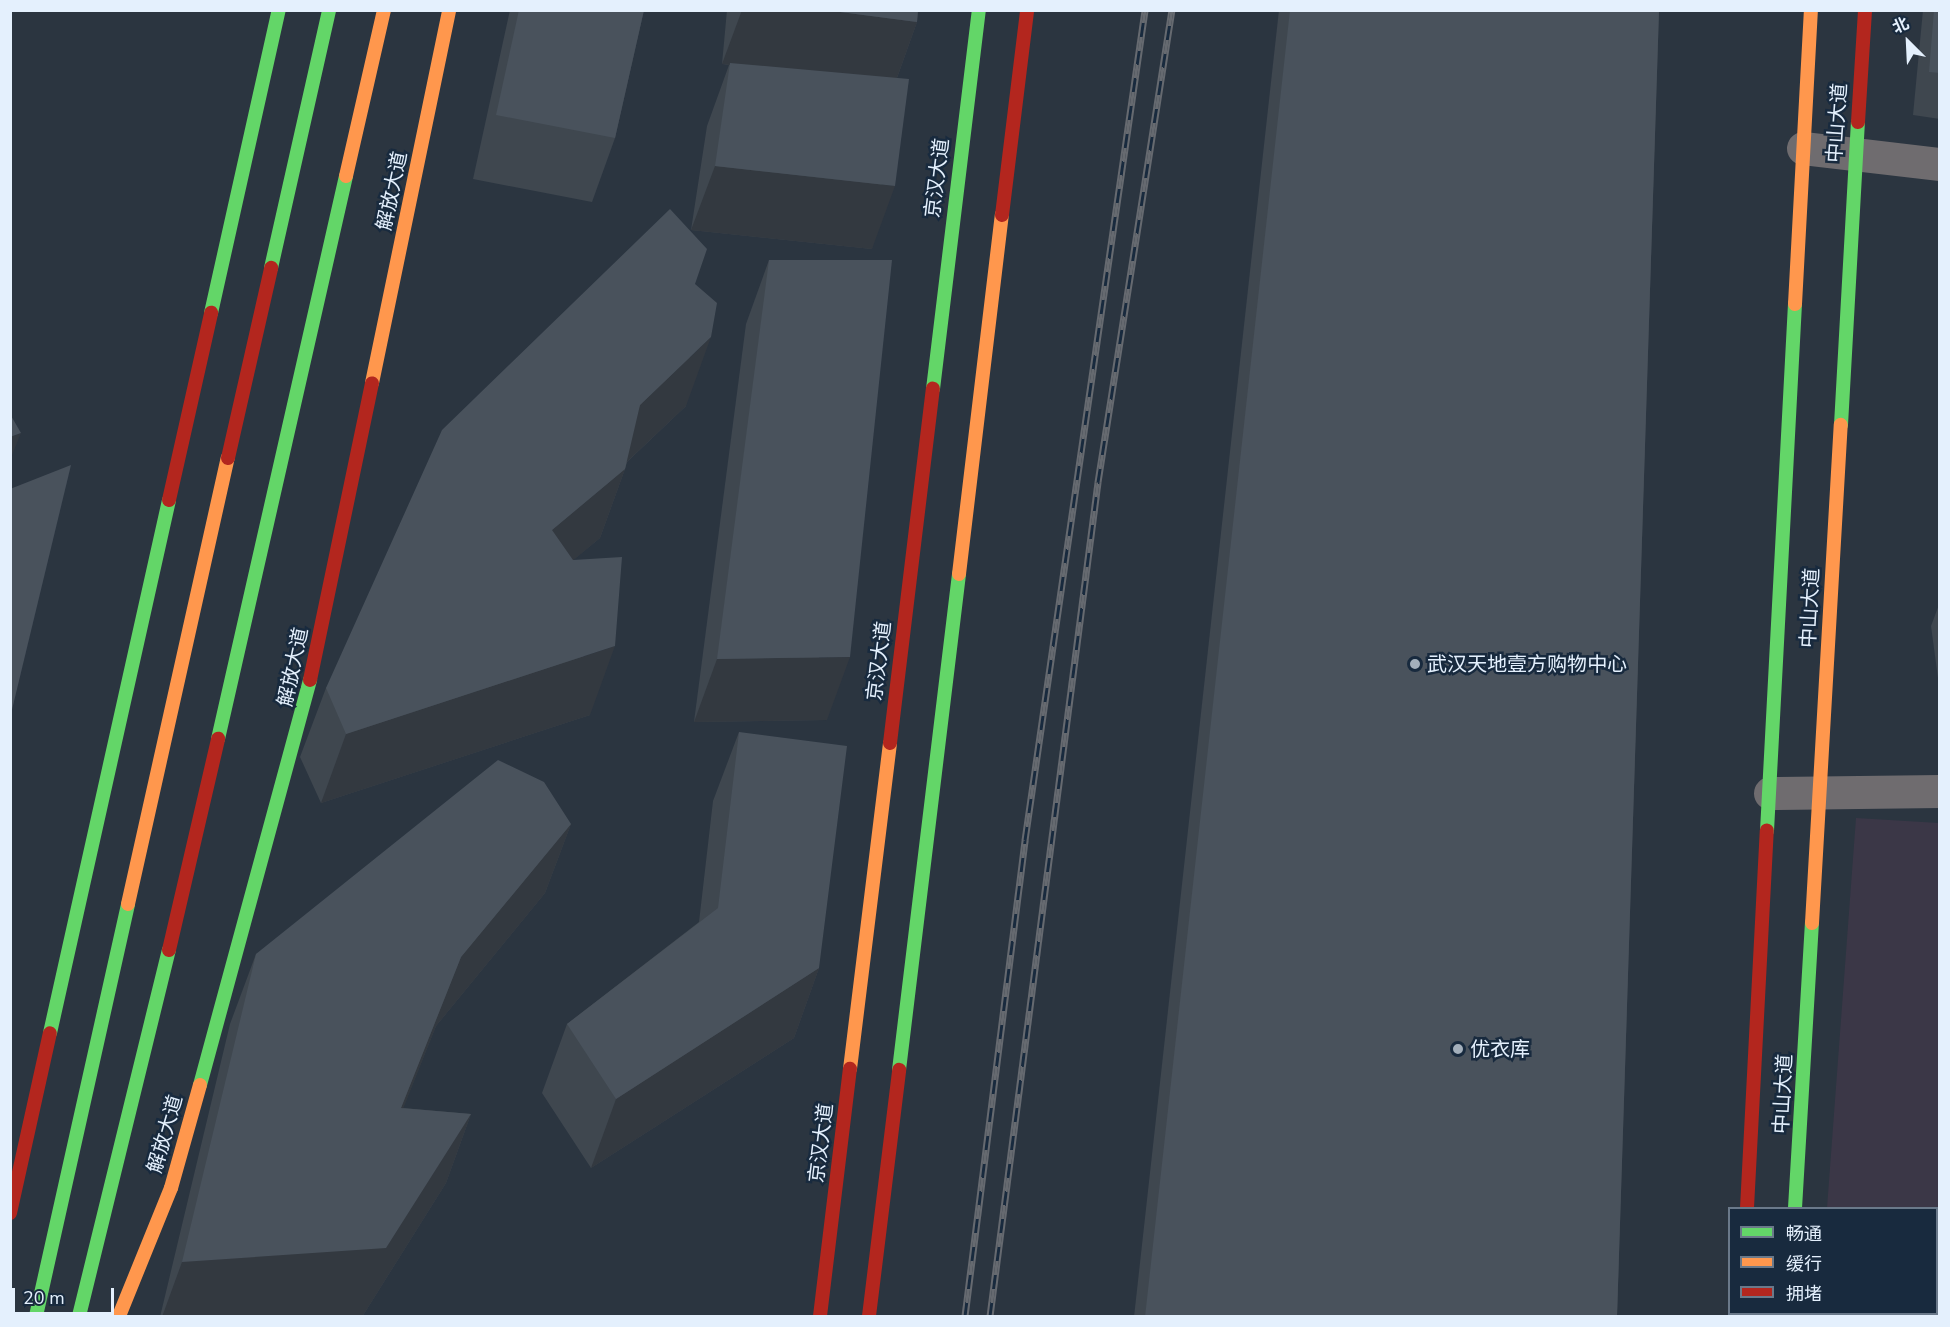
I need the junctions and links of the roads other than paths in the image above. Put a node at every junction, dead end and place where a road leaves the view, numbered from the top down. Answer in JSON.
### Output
{"nodes":[{"id":1,"x":279,"y":10,"type":"edge"},
{"id":2,"x":328,"y":10,"type":"edge"},
{"id":3,"x":384,"y":10,"type":"edge"},
{"id":4,"x":449,"y":10,"type":"edge"},
{"id":5,"x":979,"y":10,"type":"edge"},
{"id":6,"x":1027,"y":10,"type":"edge"},
{"id":7,"x":1811,"y":10,"type":"edge"},
{"id":8,"x":1865,"y":10,"type":"edge"},
{"id":9,"x":1803,"y":148,"type":"junction"},
{"id":10,"x":1854,"y":154,"type":"junction"},
{"id":11,"x":1940,"y":165,"type":"edge"},
{"id":12,"x":1940,"y":790,"type":"edge"},
{"id":13,"x":1820,"y":792,"type":"junction"},
{"id":14,"x":1770,"y":793,"type":"junction"},
{"id":15,"x":1747,"y":1207,"type":"edge"},
{"id":16,"x":1795,"y":1207,"type":"edge"},
{"id":17,"x":10,"y":1213,"type":"edge"},
{"id":18,"x":36,"y":1317,"type":"edge"},
{"id":19,"x":79,"y":1317,"type":"edge"},
{"id":20,"x":119,"y":1317,"type":"edge"},
{"id":21,"x":820,"y":1317,"type":"edge"},
{"id":22,"x":869,"y":1317,"type":"edge"}],
"edges":[{"from":1,"to":17,"type":"main road"},
{"from":2,"to":18,"type":"main road"},
{"from":3,"to":19,"type":"main road","name":"解放大道"},
{"from":4,"to":20,"type":"main road","name":"解放大道"},
{"from":5,"to":21,"type":"main road","name":"京汉大道"},
{"from":6,"to":22,"type":"main road"},
{"from":7,"to":9,"type":"main road","name":"中山大道"},
{"from":8,"to":10,"type":"main road","name":"中山大道"},
{"from":9,"to":10,"type":"street"},
{"from":9,"to":14,"type":"main road","name":"中山大道"},
{"from":10,"to":11,"type":"street"},
{"from":10,"to":13,"type":"main road","name":"中山大道"},
{"from":12,"to":13,"type":"street"},
{"from":13,"to":14,"type":"street"},
{"from":13,"to":16,"type":"main road","name":"中山大道"},
{"from":14,"to":15,"type":"main road","name":"中山大道"}]}
